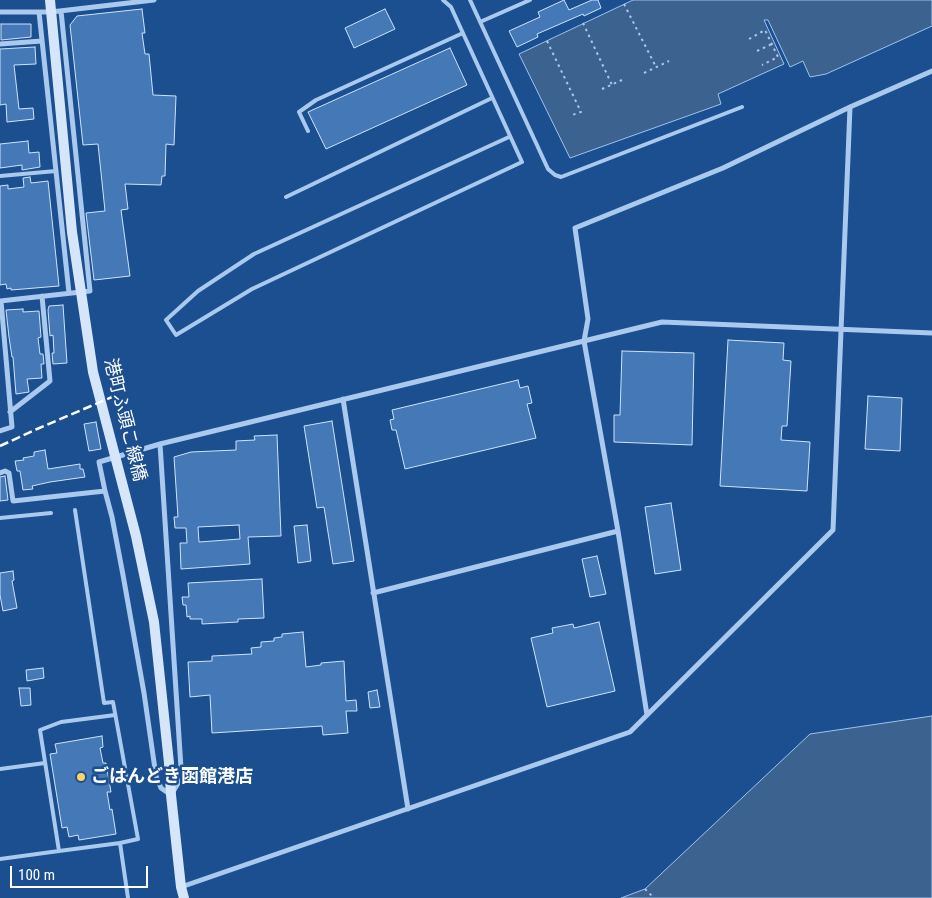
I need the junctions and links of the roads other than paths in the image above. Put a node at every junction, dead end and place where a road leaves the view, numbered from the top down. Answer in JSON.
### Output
{"nodes":[{"id":1,"x":50,"y":0,"type":"edge"},
{"id":2,"x":154,"y":0,"type":"edge"},
{"id":3,"x":443,"y":0,"type":"edge"},
{"id":4,"x":470,"y":0,"type":"edge"},
{"id":5,"x":530,"y":0,"type":"edge"},
{"id":6,"x":0,"y":12,"type":"edge"},
{"id":7,"x":39,"y":12,"type":"junction"},
{"id":8,"x":56,"y":12,"type":"junction"},
{"id":9,"x":480,"y":22,"type":"junction"},
{"id":10,"x":463,"y":33,"type":"junction"},
{"id":11,"x":42,"y":40,"type":"junction"},
{"id":12,"x":0,"y":44,"type":"edge"},
{"id":13,"x":932,"y":71,"type":"edge"},
{"id":14,"x":492,"y":98,"type":"junction"},
{"id":15,"x":742,"y":107,"type":"dead end"},
{"id":16,"x":850,"y":107,"type":"junction"},
{"id":17,"x":308,"y":131,"type":"dead end"},
{"id":18,"x":509,"y":137,"type":"junction"},
{"id":19,"x":56,"y":171,"type":"junction"},
{"id":20,"x":0,"y":176,"type":"edge"},
{"id":21,"x":286,"y":197,"type":"dead end"},
{"id":22,"x":69,"y":293,"type":"junction"},
{"id":23,"x":42,"y":296,"type":"junction"},
{"id":24,"x":0,"y":301,"type":"edge"},
{"id":25,"x":840,"y":330,"type":"junction"},
{"id":26,"x":932,"y":333,"type":"edge"},
{"id":27,"x":584,"y":341,"type":"junction"},
{"id":28,"x":3,"y":347,"type":"edge"},
{"id":29,"x":343,"y":399,"type":"junction"},
{"id":30,"x":10,"y":412,"type":"junction"},
{"id":31,"x":0,"y":431,"type":"edge"},
{"id":32,"x":160,"y":444,"type":"junction"},
{"id":33,"x":0,"y":473,"type":"edge"},
{"id":34,"x":104,"y":491,"type":"junction"},
{"id":35,"x":75,"y":510,"type":"dead end"},
{"id":36,"x":51,"y":513,"type":"dead end"},
{"id":37,"x":0,"y":518,"type":"edge"},
{"id":38,"x":618,"y":531,"type":"junction"},
{"id":39,"x":373,"y":593,"type":"junction"},
{"id":40,"x":115,"y":715,"type":"junction"},
{"id":41,"x":647,"y":716,"type":"junction"},
{"id":42,"x":45,"y":763,"type":"junction"},
{"id":43,"x":0,"y":769,"type":"edge"},
{"id":44,"x":171,"y":795,"type":"junction"},
{"id":45,"x":408,"y":809,"type":"junction"},
{"id":46,"x":120,"y":843,"type":"junction"},
{"id":47,"x":59,"y":851,"type":"junction"},
{"id":48,"x":0,"y":859,"type":"edge"},
{"id":49,"x":181,"y":887,"type":"junction"},
{"id":50,"x":128,"y":898,"type":"edge"},
{"id":51,"x":184,"y":898,"type":"edge"}],
"edges":[{"from":1,"to":8,"type":"street","name":"港町ふ頭こ線橋"},
{"from":2,"to":8,"type":"street"},
{"from":3,"to":10,"type":"lane"},
{"from":4,"to":9,"type":"lane"},
{"from":5,"to":9,"type":"lane"},
{"from":6,"to":7,"type":"street"},
{"from":7,"to":8,"type":"street"},
{"from":7,"to":11,"type":"street"},
{"from":8,"to":22,"type":"street"},
{"from":8,"to":44,"type":"street","name":"港町ふ頭こ線橋"},
{"from":9,"to":15,"type":"lane"},
{"from":10,"to":14,"type":"lane"},
{"from":10,"to":17,"type":"lane"},
{"from":11,"to":12,"type":"street"},
{"from":11,"to":19,"type":"street"},
{"from":13,"to":16,"type":"street"},
{"from":14,"to":18,"type":"lane"},
{"from":14,"to":21,"type":"lane"},
{"from":16,"to":25,"type":"street"},
{"from":16,"to":27,"type":"street"},
{"from":18,"to":18,"type":"lane"},
{"from":19,"to":20,"type":"lane"},
{"from":19,"to":22,"type":"street"},
{"from":22,"to":23,"type":"street"},
{"from":23,"to":24,"type":"street"},
{"from":23,"to":30,"type":"street"},
{"from":24,"to":28,"type":"street"},
{"from":25,"to":26,"type":"street"},
{"from":25,"to":27,"type":"street"},
{"from":25,"to":41,"type":"street"},
{"from":27,"to":29,"type":"street"},
{"from":27,"to":38,"type":"street"},
{"from":28,"to":30,"type":"street"},
{"from":29,"to":32,"type":"street"},
{"from":29,"to":39,"type":"street"},
{"from":30,"to":31,"type":"street"},
{"from":32,"to":34,"type":"street"},
{"from":32,"to":44,"type":"street"},
{"from":33,"to":34,"type":"street"},
{"from":34,"to":44,"type":"street"},
{"from":35,"to":40,"type":"lane"},
{"from":36,"to":37,"type":"lane"},
{"from":38,"to":39,"type":"street"},
{"from":38,"to":41,"type":"street"},
{"from":39,"to":45,"type":"street"},
{"from":40,"to":42,"type":"lane"},
{"from":40,"to":46,"type":"lane"},
{"from":41,"to":45,"type":"street"},
{"from":42,"to":43,"type":"lane"},
{"from":42,"to":47,"type":"lane"},
{"from":44,"to":49,"type":"street","name":"港町ふ頭こ線橋"},
{"from":45,"to":49,"type":"street"},
{"from":46,"to":47,"type":"lane"},
{"from":46,"to":50,"type":"lane"},
{"from":47,"to":48,"type":"lane"},
{"from":49,"to":51,"type":"street","name":"港町ふ頭こ線橋"}]}
